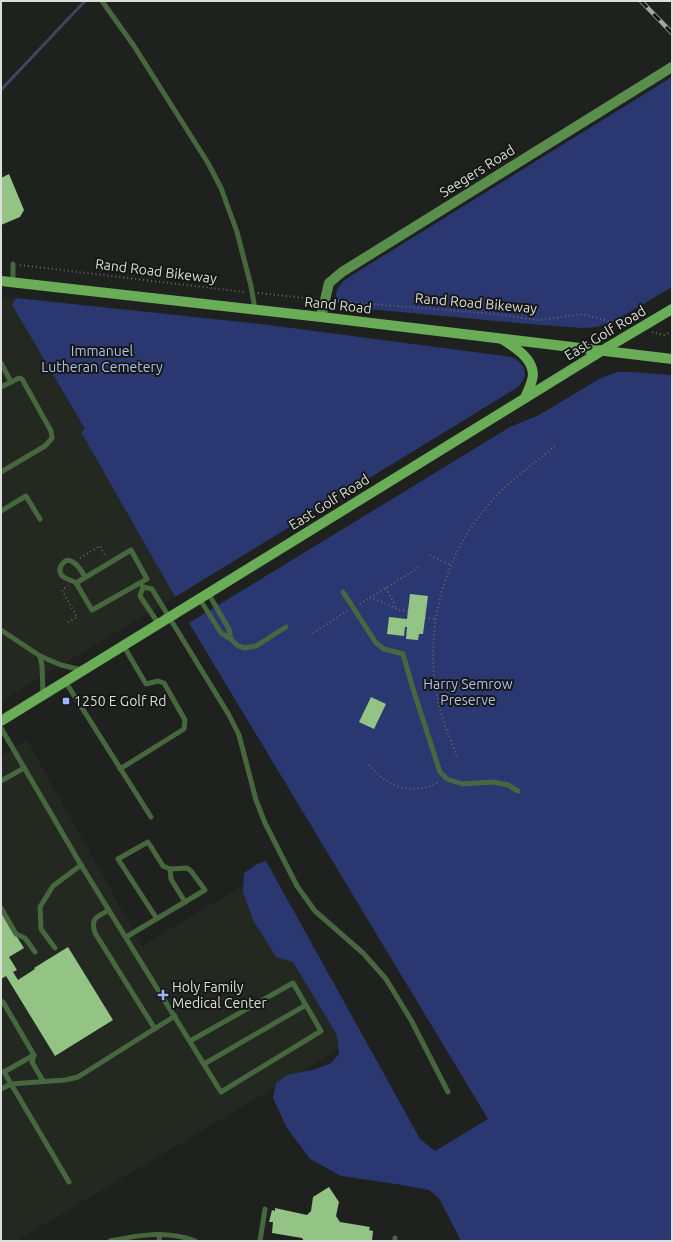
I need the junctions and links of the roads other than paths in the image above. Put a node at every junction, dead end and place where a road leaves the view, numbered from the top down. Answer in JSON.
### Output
{"nodes":[{"id":1,"x":102,"y":1,"type":"edge"},
{"id":2,"x":672,"y":67,"type":"edge"},
{"id":3,"x":13,"y":264,"type":"road end"},
{"id":4,"x":1,"y":281,"type":"edge"},
{"id":5,"x":13,"y":283,"type":"junction"},
{"id":6,"x":672,"y":309,"type":"edge"},
{"id":7,"x":255,"y":310,"type":"junction"},
{"id":8,"x":321,"y":317,"type":"junction"},
{"id":9,"x":500,"y":338,"type":"junction"},
{"id":10,"x":603,"y":350,"type":"junction"},
{"id":11,"x":672,"y":359,"type":"edge"},
{"id":12,"x":1,"y":363,"type":"edge"},
{"id":13,"x":10,"y":382,"type":"junction"},
{"id":14,"x":1,"y":387,"type":"edge"},
{"id":15,"x":525,"y":398,"type":"junction"},
{"id":16,"x":1,"y":472,"type":"edge"},
{"id":17,"x":1,"y":511,"type":"edge"},
{"id":18,"x":40,"y":518,"type":"dead end"},
{"id":19,"x":85,"y":577,"type":"junction"},
{"id":20,"x":76,"y":582,"type":"junction"},
{"id":21,"x":142,"y":585,"type":"junction"},
{"id":22,"x":343,"y":592,"type":"dead end"},
{"id":23,"x":203,"y":595,"type":"junction"},
{"id":24,"x":169,"y":616,"type":"junction"},
{"id":25,"x":158,"y":623,"type":"junction"},
{"id":26,"x":286,"y":627,"type":"dead end"},
{"id":27,"x":1,"y":630,"type":"edge"},
{"id":28,"x":231,"y":639,"type":"junction"},
{"id":29,"x":123,"y":645,"type":"junction"},
{"id":30,"x":40,"y":656,"type":"junction"},
{"id":31,"x":82,"y":670,"type":"junction"},
{"id":32,"x":65,"y":681,"type":"junction"},
{"id":33,"x":43,"y":694,"type":"junction"},
{"id":34,"x":1,"y":721,"type":"edge"},
{"id":35,"x":1,"y":728,"type":"edge"},
{"id":36,"x":24,"y":768,"type":"junction"},
{"id":37,"x":120,"y":768,"type":"junction"},
{"id":38,"x":1,"y":781,"type":"edge"},
{"id":39,"x":518,"y":791,"type":"dead end"},
{"id":40,"x":151,"y":817,"type":"dead end"},
{"id":41,"x":81,"y":866,"type":"junction"},
{"id":42,"x":170,"y":869,"type":"junction"},
{"id":43,"x":185,"y":902,"type":"junction"},
{"id":44,"x":1,"y":908,"type":"edge"},
{"id":45,"x":109,"y":910,"type":"junction"},
{"id":46,"x":157,"y":919,"type":"junction"},
{"id":47,"x":126,"y":937,"type":"junction"},
{"id":48,"x":55,"y":948,"type":"dead end"},
{"id":49,"x":35,"y":952,"type":"dead end"},
{"id":50,"x":1,"y":1001,"type":"edge"},
{"id":51,"x":306,"y":1005,"type":"junction"},
{"id":52,"x":175,"y":1016,"type":"junction"},
{"id":53,"x":155,"y":1029,"type":"junction"},
{"id":54,"x":190,"y":1041,"type":"junction"},
{"id":55,"x":34,"y":1054,"type":"junction"},
{"id":56,"x":204,"y":1064,"type":"junction"},
{"id":57,"x":2,"y":1072,"type":"edge"},
{"id":58,"x":43,"y":1081,"type":"junction"},
{"id":59,"x":11,"y":1084,"type":"junction"},
{"id":60,"x":1,"y":1089,"type":"edge"},
{"id":61,"x":448,"y":1092,"type":"dead end"},
{"id":62,"x":69,"y":1182,"type":"dead end"},
{"id":63,"x":265,"y":1208,"type":"dead end"},
{"id":64,"x":160,"y":1234,"type":"junction"},
{"id":65,"x":110,"y":1241,"type":"edge"},
{"id":66,"x":159,"y":1241,"type":"edge"},
{"id":67,"x":195,"y":1241,"type":"edge"},
{"id":68,"x":260,"y":1241,"type":"edge"}],
"edges":[{"from":1,"to":7,"type":"lane"},
{"from":2,"to":8,"type":"street","name":"Seegers Road"},
{"from":3,"to":5,"type":"lane"},
{"from":4,"to":5,"type":"main road","name":"Rand Road"},
{"from":5,"to":7,"type":"main road","name":"Rand Road"},
{"from":6,"to":10,"type":"main road","name":"East Golf Road"},
{"from":7,"to":8,"type":"main road","name":"Rand Road"},
{"from":8,"to":9,"type":"main road","name":"Rand Road"},
{"from":9,"to":10,"type":"main road","name":"Rand Road"},
{"from":9,"to":15,"type":"main road"},
{"from":10,"to":11,"type":"main road","name":"Rand Road"},
{"from":10,"to":15,"type":"main road","name":"East Golf Road"},
{"from":12,"to":13,"type":"lane"},
{"from":13,"to":14,"type":"lane"},
{"from":13,"to":16,"type":"lane"},
{"from":15,"to":23,"type":"main road","name":"East Golf Road"},
{"from":17,"to":18,"type":"lane"},
{"from":19,"to":20,"type":"lane"},
{"from":19,"to":20,"type":"lane"},
{"from":19,"to":21,"type":"lane"},
{"from":20,"to":21,"type":"lane"},
{"from":21,"to":24,"type":"lane"},
{"from":21,"to":25,"type":"lane"},
{"from":22,"to":39,"type":"lane"},
{"from":23,"to":24,"type":"main road","name":"East Golf Road"},
{"from":23,"to":28,"type":"lane"},
{"from":23,"to":28,"type":"lane"},
{"from":24,"to":25,"type":"main road","name":"East Golf Road"},
{"from":24,"to":61,"type":"lane"},
{"from":25,"to":29,"type":"main road","name":"East Golf Road"},
{"from":26,"to":28,"type":"lane"},
{"from":27,"to":30,"type":"lane"},
{"from":29,"to":31,"type":"main road","name":"East Golf Road"},
{"from":29,"to":37,"type":"lane"},
{"from":30,"to":31,"type":"lane"},
{"from":30,"to":33,"type":"lane"},
{"from":31,"to":32,"type":"main road","name":"East Golf Road"},
{"from":32,"to":33,"type":"main road","name":"East Golf Road"},
{"from":32,"to":37,"type":"lane"},
{"from":33,"to":34,"type":"main road","name":"East Golf Road"},
{"from":35,"to":36,"type":"lane"},
{"from":36,"to":38,"type":"lane"},
{"from":36,"to":41,"type":"lane"},
{"from":37,"to":40,"type":"lane"},
{"from":41,"to":45,"type":"lane"},
{"from":41,"to":48,"type":"lane"},
{"from":42,"to":43,"type":"lane"},
{"from":42,"to":43,"type":"lane"},
{"from":42,"to":46,"type":"lane"},
{"from":43,"to":46,"type":"lane"},
{"from":44,"to":49,"type":"lane"},
{"from":45,"to":47,"type":"lane"},
{"from":45,"to":53,"type":"lane"},
{"from":46,"to":47,"type":"lane"},
{"from":47,"to":52,"type":"lane"},
{"from":50,"to":55,"type":"lane"},
{"from":51,"to":54,"type":"lane"},
{"from":51,"to":56,"type":"lane"},
{"from":51,"to":56,"type":"lane"},
{"from":52,"to":53,"type":"lane"},
{"from":52,"to":54,"type":"lane"},
{"from":53,"to":58,"type":"lane"},
{"from":54,"to":56,"type":"lane"},
{"from":55,"to":57,"type":"lane"},
{"from":55,"to":58,"type":"lane"},
{"from":57,"to":59,"type":"lane"},
{"from":58,"to":59,"type":"lane"},
{"from":59,"to":60,"type":"lane"},
{"from":59,"to":62,"type":"lane"},
{"from":63,"to":68,"type":"lane"},
{"from":64,"to":65,"type":"lane"},
{"from":64,"to":66,"type":"lane"},
{"from":64,"to":67,"type":"lane"}]}
